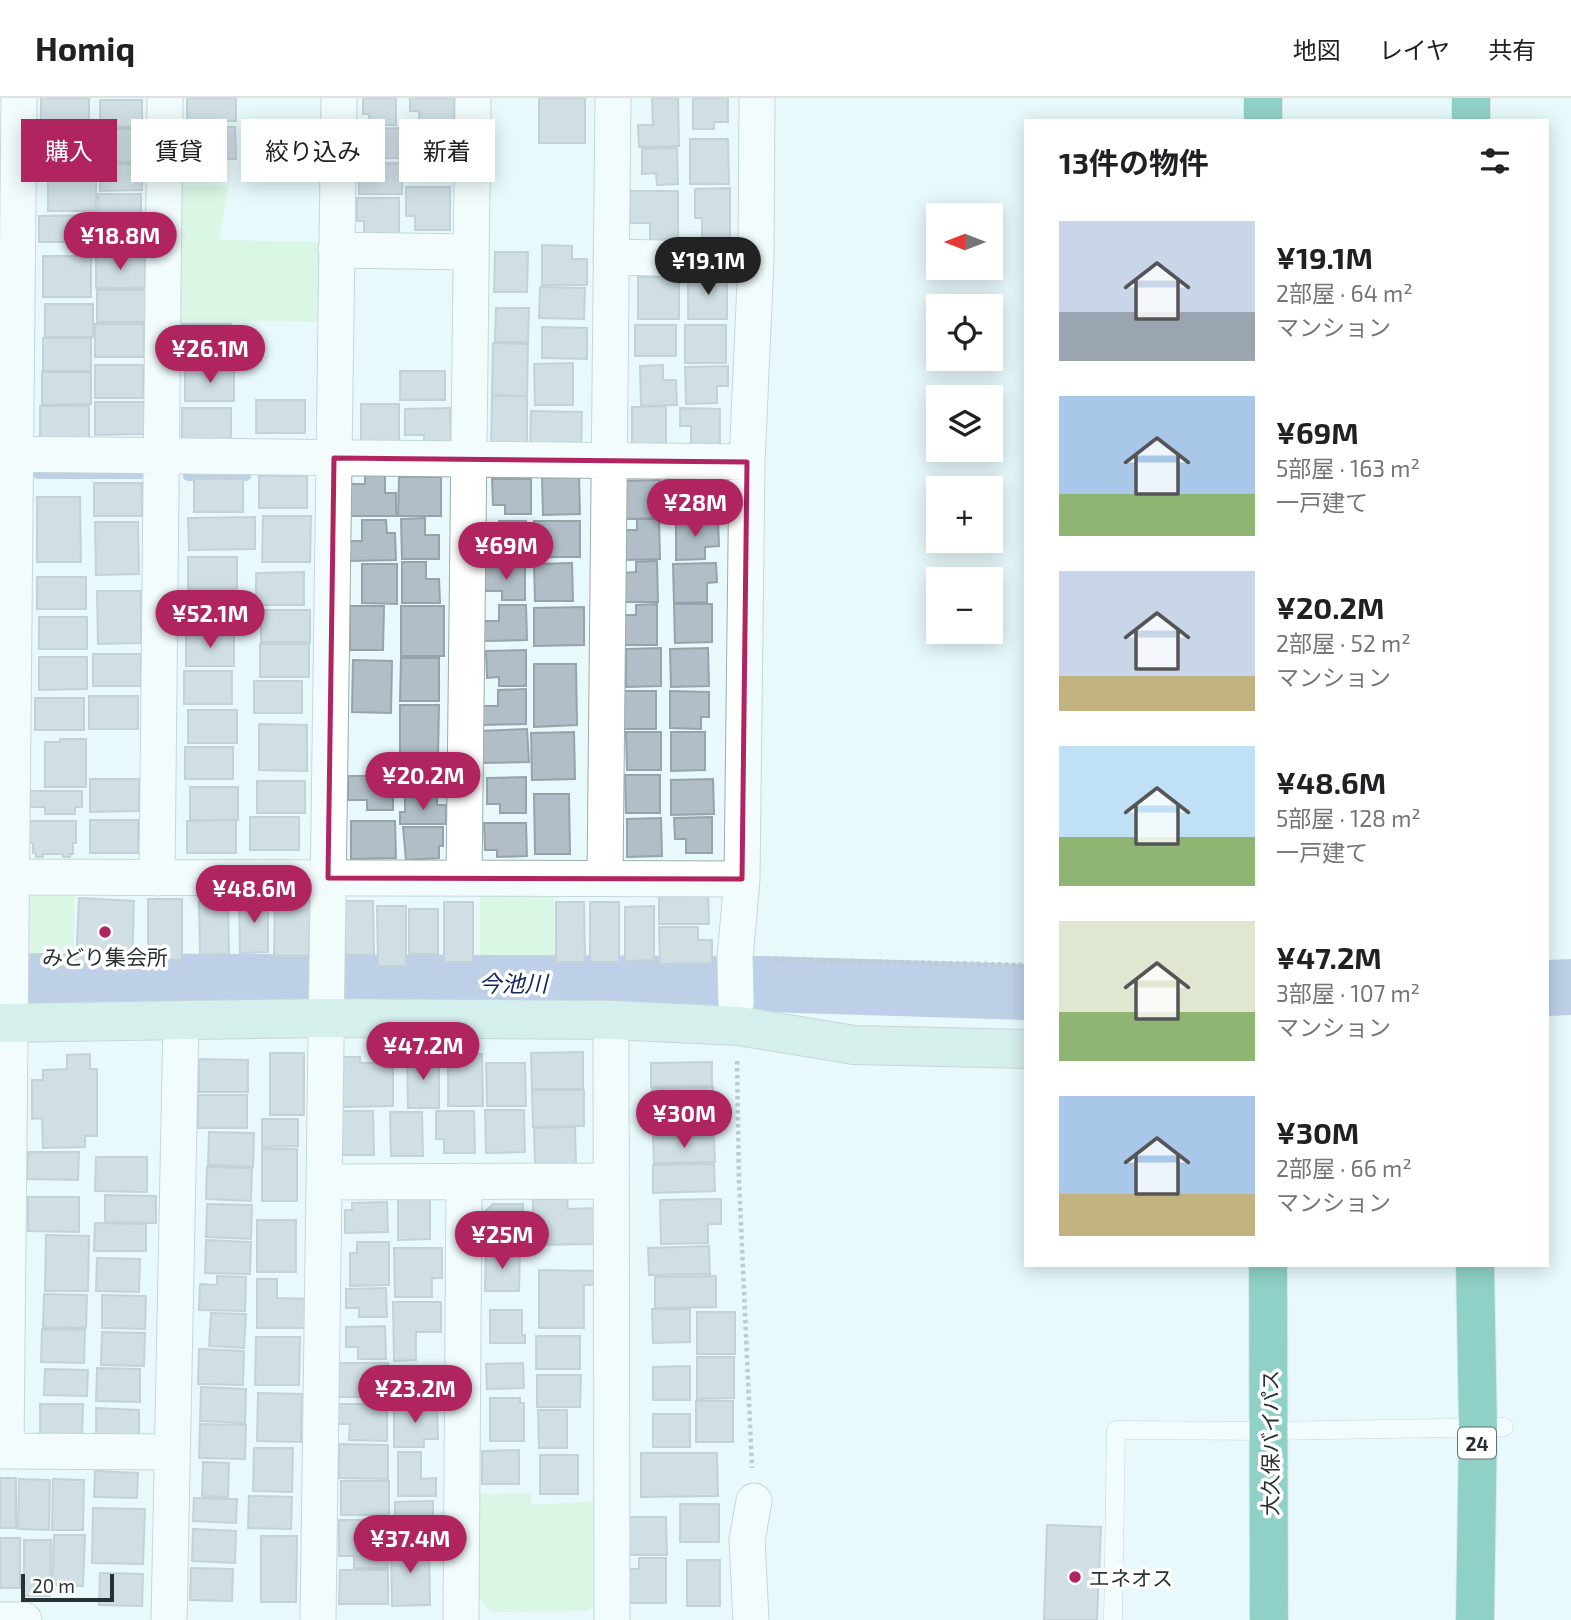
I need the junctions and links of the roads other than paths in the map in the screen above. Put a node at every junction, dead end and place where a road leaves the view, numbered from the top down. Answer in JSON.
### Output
{"nodes":[{"id":1,"x":19,"y":98,"type":"edge"},
{"id":2,"x":165,"y":98,"type":"edge"},
{"id":3,"x":339,"y":98,"type":"edge"},
{"id":4,"x":473,"y":98,"type":"edge"},
{"id":5,"x":614,"y":98,"type":"edge"},
{"id":6,"x":757,"y":98,"type":"edge"},
{"id":7,"x":1253,"y":98,"type":"edge"},
{"id":8,"x":1263,"y":98,"type":"edge"},
{"id":9,"x":1471,"y":98,"type":"edge"},
{"id":10,"x":1257,"y":119,"type":"edge"},
{"id":11,"x":1263,"y":119,"type":"edge"},
{"id":12,"x":1471,"y":119,"type":"edge"},
{"id":13,"x":336,"y":250,"type":"junction"},
{"id":14,"x":471,"y":252,"type":"junction"},
{"id":15,"x":611,"y":257,"type":"junction"},
{"id":16,"x":756,"y":260,"type":"junction"},
{"id":17,"x":8,"y":455,"type":"edge"},
{"id":18,"x":162,"y":456,"type":"junction"},
{"id":19,"x":334,"y":458,"type":"junction"},
{"id":20,"x":469,"y":459,"type":"junction"},
{"id":21,"x":609,"y":461,"type":"junction"},
{"id":22,"x":747,"y":462,"type":"junction"},
{"id":23,"x":6,"y":877,"type":"edge"},
{"id":24,"x":158,"y":877,"type":"junction"},
{"id":25,"x":328,"y":878,"type":"junction"},
{"id":26,"x":464,"y":878,"type":"junction"},
{"id":27,"x":605,"y":878,"type":"junction"},
{"id":28,"x":742,"y":879,"type":"junction"},
{"id":29,"x":736,"y":1003,"type":"dead end"},
{"id":30,"x":327,"y":1009,"type":"junction"},
{"id":31,"x":7,"y":1017,"type":"edge"},
{"id":32,"x":181,"y":1020,"type":"junction"},
{"id":33,"x":611,"y":1020,"type":"junction"},
{"id":34,"x":1024,"y":1049,"type":"edge"},
{"id":35,"x":464,"y":1181,"type":"junction"},
{"id":36,"x":611,"y":1181,"type":"junction"},
{"id":37,"x":324,"y":1182,"type":"junction"},
{"id":38,"x":1268,"y":1267,"type":"edge"},
{"id":39,"x":1475,"y":1267,"type":"edge"},
{"id":40,"x":1491,"y":1427,"type":"junction"},
{"id":41,"x":1269,"y":1431,"type":"junction"},
{"id":42,"x":3,"y":1451,"type":"edge"},
{"id":43,"x":172,"y":1452,"type":"junction"},
{"id":44,"x":754,"y":1501,"type":"road end"},
{"id":45,"x":0,"y":1620,"type":"edge"},
{"id":46,"x":24,"y":1620,"type":"edge"},
{"id":47,"x":169,"y":1620,"type":"edge"},
{"id":48,"x":318,"y":1620,"type":"edge"},
{"id":49,"x":461,"y":1620,"type":"edge"},
{"id":50,"x":612,"y":1620,"type":"edge"},
{"id":51,"x":751,"y":1620,"type":"edge"},
{"id":52,"x":1113,"y":1620,"type":"edge"},
{"id":53,"x":1269,"y":1620,"type":"edge"},
{"id":54,"x":1475,"y":1620,"type":"edge"}],
"edges":[{"from":1,"to":17,"type":"street"},
{"from":2,"to":18,"type":"street"},
{"from":3,"to":13,"type":"street"},
{"from":4,"to":14,"type":"street"},
{"from":5,"to":15,"type":"street"},
{"from":6,"to":16,"type":"street"},
{"from":7,"to":10,"type":"street"},
{"from":8,"to":11,"type":"highway"},
{"from":9,"to":12,"type":"highway"},
{"from":13,"to":14,"type":"street"},
{"from":13,"to":19,"type":"street"},
{"from":14,"to":20,"type":"street"},
{"from":15,"to":16,"type":"street"},
{"from":15,"to":21,"type":"street"},
{"from":16,"to":22,"type":"street"},
{"from":17,"to":18,"type":"street"},
{"from":17,"to":23,"type":"street"},
{"from":18,"to":19,"type":"street"},
{"from":18,"to":24,"type":"street"},
{"from":19,"to":20,"type":"street"},
{"from":19,"to":25,"type":"street"},
{"from":20,"to":21,"type":"street"},
{"from":20,"to":26,"type":"street"},
{"from":21,"to":22,"type":"street"},
{"from":21,"to":27,"type":"street"},
{"from":22,"to":28,"type":"street"},
{"from":23,"to":24,"type":"street"},
{"from":23,"to":31,"type":"street"},
{"from":24,"to":25,"type":"street"},
{"from":25,"to":26,"type":"street"},
{"from":25,"to":30,"type":"street"},
{"from":26,"to":27,"type":"street"},
{"from":27,"to":28,"type":"street"},
{"from":28,"to":29,"type":"street"},
{"from":30,"to":32,"type":"street"},
{"from":30,"to":33,"type":"street"},
{"from":30,"to":37,"type":"street"},
{"from":31,"to":32,"type":"street"},
{"from":31,"to":42,"type":"street"},
{"from":32,"to":43,"type":"street"},
{"from":33,"to":34,"type":"street"},
{"from":33,"to":36,"type":"street"},
{"from":35,"to":36,"type":"street"},
{"from":35,"to":37,"type":"street"},
{"from":35,"to":49,"type":"street"},
{"from":36,"to":50,"type":"street"},
{"from":37,"to":48,"type":"street"},
{"from":38,"to":41,"type":"highway","name":"大久保バイパス"},
{"from":39,"to":40,"type":"highway","number":"24"},
{"from":40,"to":41,"type":"lane"},
{"from":40,"to":54,"type":"highway","number":"24"},
{"from":41,"to":52,"type":"lane"},
{"from":41,"to":53,"type":"highway","name":"大久保バイパス"},
{"from":42,"to":43,"type":"street"},
{"from":43,"to":47,"type":"street"},
{"from":44,"to":51,"type":"street"},
{"from":45,"to":46,"type":"street"}]}
